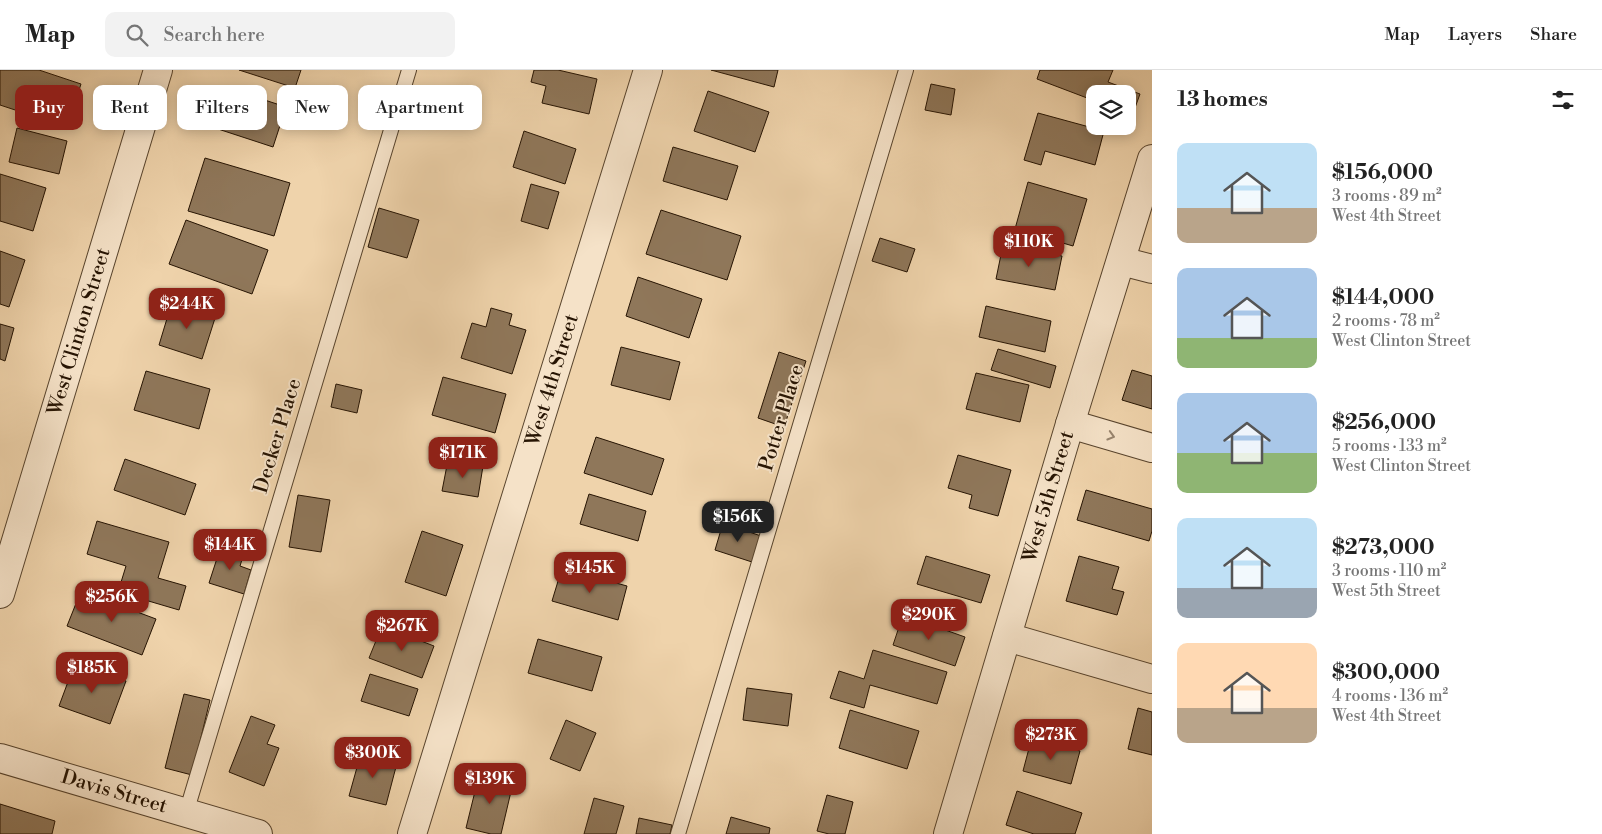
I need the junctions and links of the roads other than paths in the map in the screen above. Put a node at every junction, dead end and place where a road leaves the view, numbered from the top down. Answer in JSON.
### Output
{"nodes":[{"id":1,"x":158,"y":70,"type":"edge"},
{"id":2,"x":409,"y":70,"type":"edge"},
{"id":3,"x":648,"y":70,"type":"edge"},
{"id":4,"x":906,"y":70,"type":"edge"},
{"id":5,"x":1152,"y":159,"type":"edge"},
{"id":6,"x":1121,"y":261,"type":"junction"},
{"id":7,"x":1152,"y":269,"type":"edge"},
{"id":8,"x":1070,"y":424,"type":"junction"},
{"id":9,"x":1152,"y":448,"type":"edge"},
{"id":10,"x":0,"y":594,"type":"edge"},
{"id":11,"x":1007,"y":637,"type":"junction"},
{"id":12,"x":1152,"y":679,"type":"edge"},
{"id":13,"x":0,"y":758,"type":"edge"},
{"id":14,"x":193,"y":818,"type":"junction"},
{"id":15,"x":258,"y":834,"type":"edge"},
{"id":16,"x":412,"y":834,"type":"edge"},
{"id":17,"x":678,"y":834,"type":"edge"},
{"id":18,"x":948,"y":834,"type":"edge"}],
"edges":[{"from":1,"to":10,"type":"street","name":"West Clinton Street"},
{"from":2,"to":14,"type":"lane","name":"Decker Place"},
{"from":3,"to":16,"type":"street","name":"West 4th Street"},
{"from":4,"to":17,"type":"lane","name":"Potter Place"},
{"from":5,"to":6,"type":"street","name":"West 5th Street"},
{"from":6,"to":7,"type":"street"},
{"from":6,"to":8,"type":"street","name":"West 5th Street"},
{"from":8,"to":9,"type":"street","one_way":true},
{"from":8,"to":11,"type":"street","name":"West 5th Street"},
{"from":11,"to":12,"type":"street"},
{"from":11,"to":18,"type":"street","name":"West 5th Street"},
{"from":13,"to":14,"type":"street","name":"Davis Street"},
{"from":14,"to":15,"type":"street","name":"Davis Street"}]}
